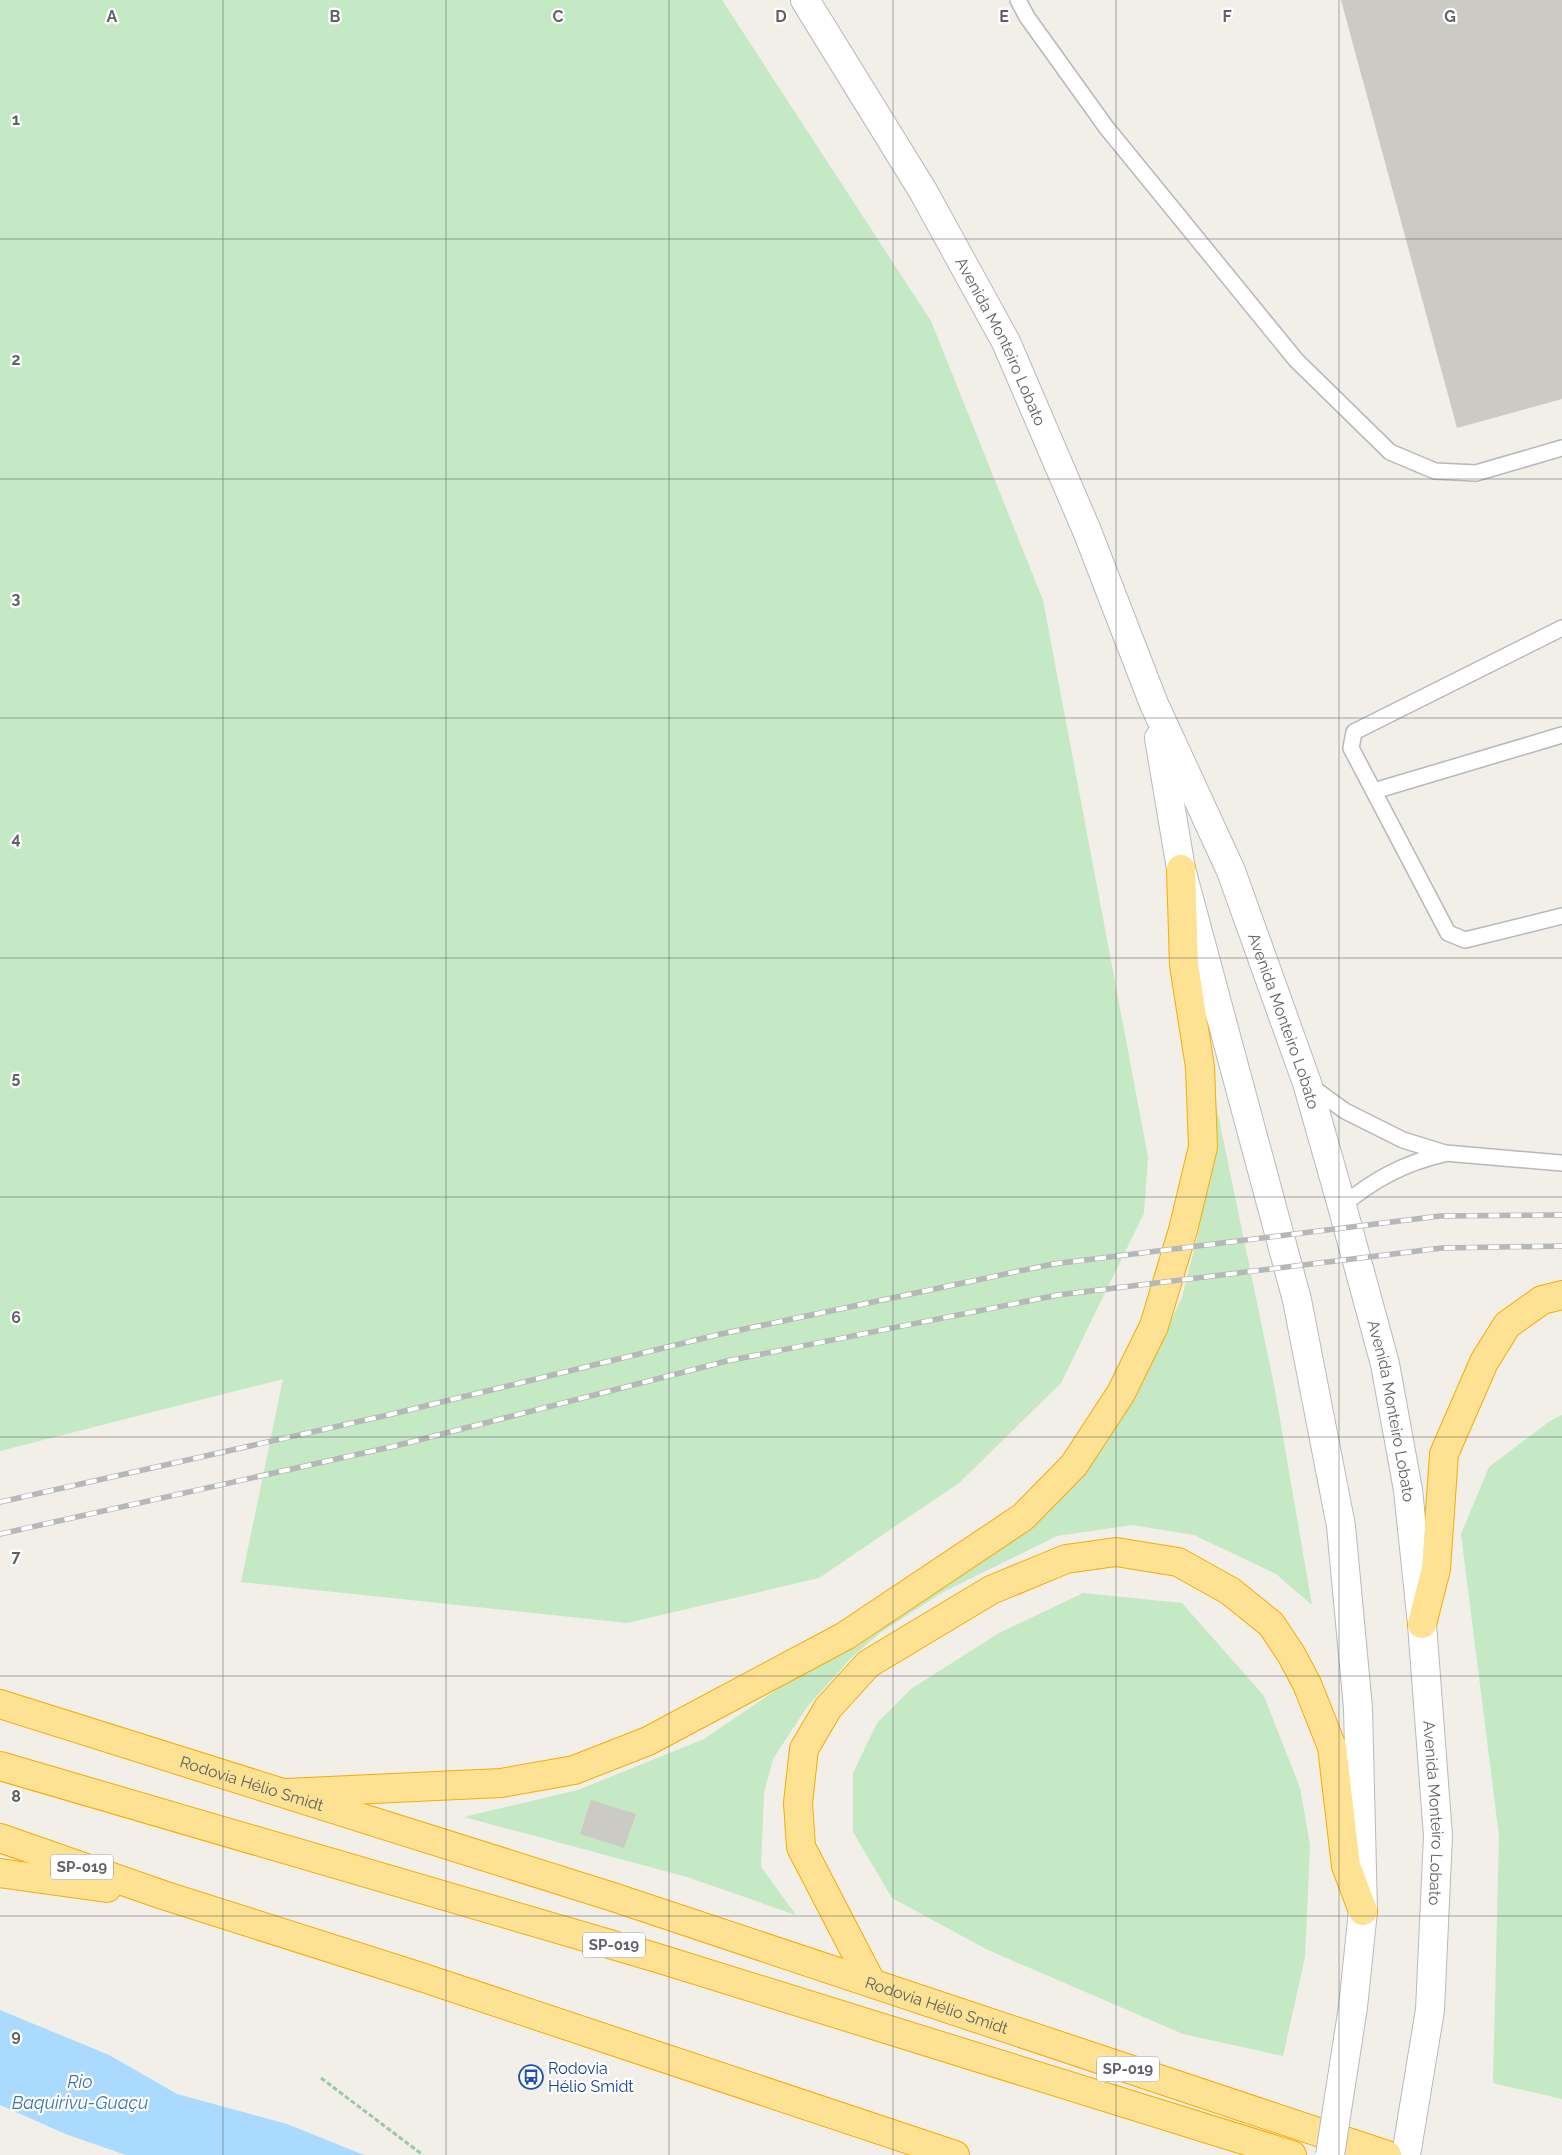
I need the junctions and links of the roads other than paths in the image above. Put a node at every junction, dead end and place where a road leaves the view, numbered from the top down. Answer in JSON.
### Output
{"nodes":[{"id":1,"x":805,"y":0,"type":"edge"},
{"id":2,"x":1018,"y":0,"type":"edge"},
{"id":3,"x":1562,"y":448,"type":"edge"},
{"id":4,"x":1562,"y":628,"type":"edge"},
{"id":5,"x":1154,"y":704,"type":"junction"},
{"id":6,"x":1562,"y":735,"type":"edge"},
{"id":7,"x":1374,"y":791,"type":"junction"},
{"id":8,"x":1181,"y":869,"type":"junction"},
{"id":9,"x":1562,"y":916,"type":"edge"},
{"id":10,"x":1307,"y":1083,"type":"junction"},
{"id":11,"x":1445,"y":1153,"type":"junction"},
{"id":12,"x":1562,"y":1163,"type":"edge"},
{"id":13,"x":1342,"y":1206,"type":"junction"},
{"id":14,"x":1562,"y":1295,"type":"edge"},
{"id":15,"x":1422,"y":1624,"type":"junction"},
{"id":16,"x":0,"y":1704,"type":"edge"},
{"id":17,"x":0,"y":1766,"type":"edge"},
{"id":18,"x":286,"y":1793,"type":"junction"},
{"id":19,"x":0,"y":1838,"type":"edge"},
{"id":20,"x":0,"y":1873,"type":"edge"},
{"id":21,"x":163,"y":1895,"type":"junction"},
{"id":22,"x":1363,"y":1911,"type":"junction"},
{"id":23,"x":871,"y":1982,"type":"junction"},
{"id":24,"x":1225,"y":2133,"type":"junction"},
{"id":25,"x":956,"y":2155,"type":"edge"},
{"id":26,"x":1255,"y":2155,"type":"edge"},
{"id":27,"x":1292,"y":2155,"type":"edge"},
{"id":28,"x":1330,"y":2155,"type":"edge"},
{"id":29,"x":1386,"y":2155,"type":"edge"},
{"id":30,"x":1406,"y":2155,"type":"edge"}],
"edges":[{"from":1,"to":5,"type":"main road","name":"Avenida Monteiro Lobato"},
{"from":2,"to":3,"type":"lane"},
{"from":4,"to":7,"type":"lane"},
{"from":5,"to":8,"type":"main road","name":"Avenida Monteiro Lobato"},
{"from":5,"to":10,"type":"main road","name":"Avenida Monteiro Lobato"},
{"from":6,"to":7,"type":"lane"},
{"from":7,"to":9,"type":"lane"},
{"from":8,"to":18,"type":"highway"},
{"from":8,"to":22,"type":"main road","name":"Avenida Monteiro Lobato"},
{"from":10,"to":11,"type":"lane"},
{"from":10,"to":13,"type":"main road","name":"Avenida Monteiro Lobato"},
{"from":11,"to":12,"type":"lane"},
{"from":11,"to":13,"type":"lane"},
{"from":13,"to":15,"type":"main road","name":"Avenida Monteiro Lobato"},
{"from":14,"to":15,"type":"highway"},
{"from":15,"to":30,"type":"main road","name":"Avenida Monteiro Lobato"},
{"from":16,"to":18,"type":"highway","name":"Rodovia Hélio Smidt","number":"SP-019"},
{"from":17,"to":24,"type":"highway","number":"SP-019"},
{"from":18,"to":23,"type":"highway","name":"Rodovia Hélio Smidt","number":"SP-019"},
{"from":19,"to":21,"type":"highway","number":"SP-019"},
{"from":20,"to":21,"type":"highway"},
{"from":21,"to":25,"type":"highway","number":"SP-019"},
{"from":22,"to":23,"type":"highway"},
{"from":22,"to":28,"type":"main road","name":"Avenida Monteiro Lobato","bridge":true},
{"from":23,"to":29,"type":"highway","name":"Rodovia Hélio Smidt","number":"SP-019"},
{"from":24,"to":26,"type":"highway"},
{"from":24,"to":27,"type":"highway","number":"SP-019"}]}
